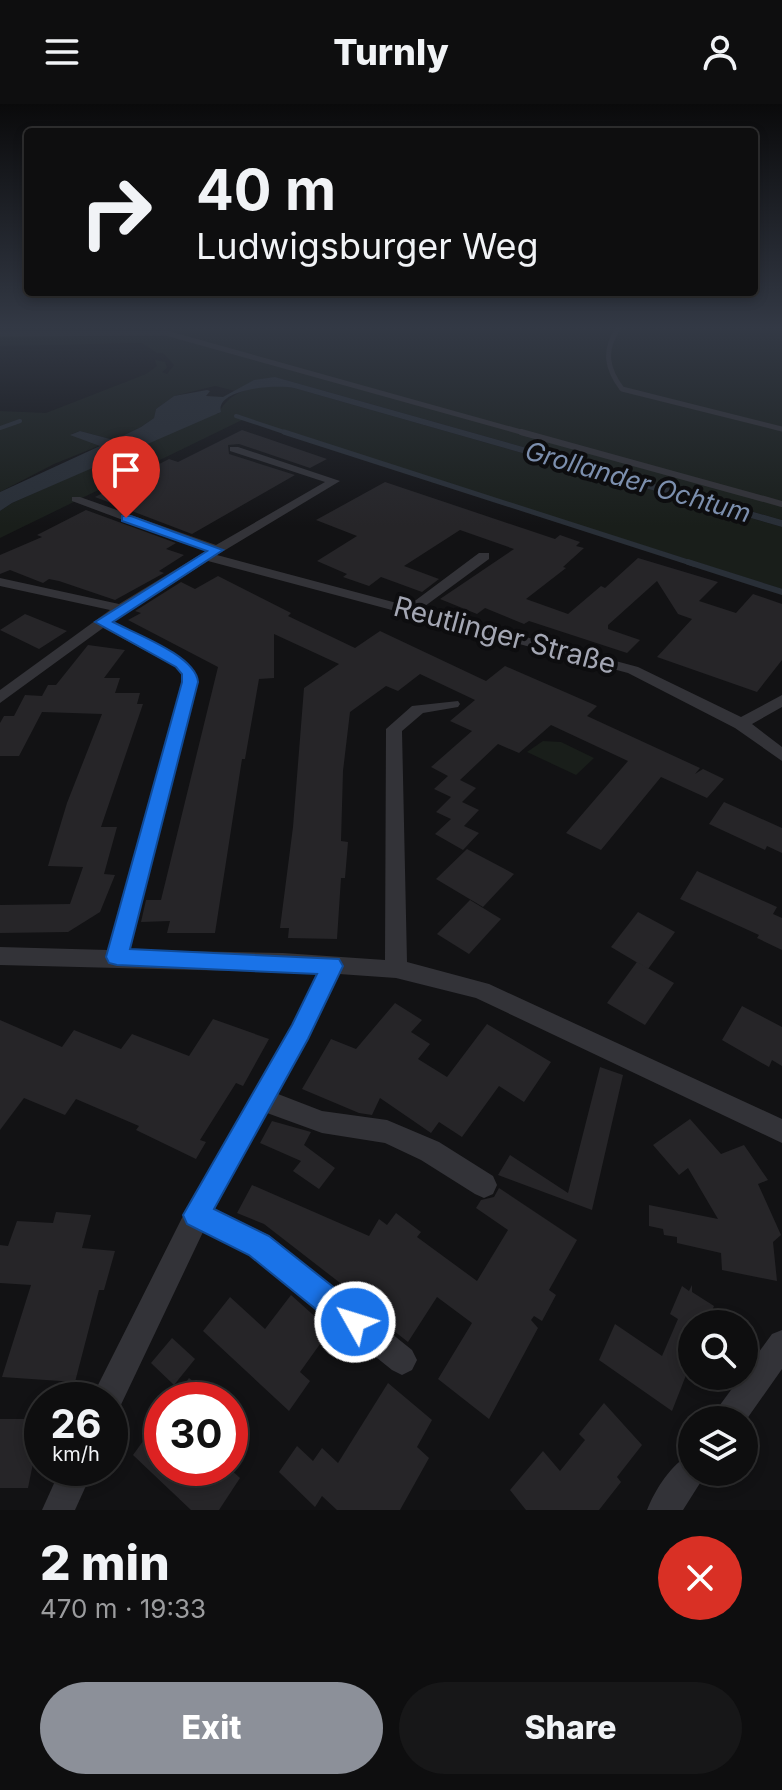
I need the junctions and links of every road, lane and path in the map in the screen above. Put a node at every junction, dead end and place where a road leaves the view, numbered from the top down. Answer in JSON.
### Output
{"nodes":[{"id":1,"x":388,"y":395,"type":"edge"},
{"id":2,"x":644,"y":395,"type":"edge"},
{"id":3,"x":782,"y":429,"type":"edge"},
{"id":4,"x":234,"y":449,"type":"dead end"},
{"id":5,"x":76,"y":499,"type":"dead end"},
{"id":6,"x":782,"y":504,"type":"edge"},
{"id":7,"x":213,"y":554,"type":"junction"},
{"id":8,"x":484,"y":556,"type":"dead end"},
{"id":9,"x":0,"y":582,"type":"edge"},
{"id":10,"x":122,"y":609,"type":"junction"},
{"id":11,"x":413,"y":609,"type":"junction"},
{"id":12,"x":102,"y":622,"type":"junction"},
{"id":13,"x":0,"y":698,"type":"edge"},
{"id":14,"x":782,"y":700,"type":"edge"},
{"id":15,"x":452,"y":704,"type":"dead end"},
{"id":16,"x":741,"y":724,"type":"junction"},
{"id":17,"x":782,"y":755,"type":"edge"},
{"id":18,"x":0,"y":956,"type":"edge"},
{"id":19,"x":117,"y":957,"type":"junction"},
{"id":20,"x":332,"y":966,"type":"junction"},
{"id":21,"x":396,"y":969,"type":"junction"},
{"id":22,"x":262,"y":1100,"type":"junction"},
{"id":23,"x":782,"y":1131,"type":"edge"},
{"id":24,"x":484,"y":1185,"type":"dead end"},
{"id":25,"x":197,"y":1215,"type":"junction"},
{"id":26,"x":782,"y":1344,"type":"edge"},
{"id":27,"x":402,"y":1360,"type":"dead end"},
{"id":28,"x":116,"y":1382,"type":"edge"},
{"id":29,"x":738,"y":1406,"type":"edge"},
{"id":30,"x":69,"y":1486,"type":"edge"},
{"id":31,"x":680,"y":1486,"type":"edge"},
{"id":32,"x":58,"y":1510,"type":"edge"},
{"id":33,"x":663,"y":1510,"type":"edge"}],
"edges":[{"from":1,"to":6,"type":"lane"},
{"from":2,"to":3,"type":"lane"},
{"from":4,"to":7,"type":"street"},
{"from":5,"to":7,"type":"street","name":"Reutlinger Straße"},
{"from":7,"to":10,"type":"street"},
{"from":7,"to":11,"type":"street","name":"Reutlinger Straße"},
{"from":8,"to":11,"type":"street"},
{"from":9,"to":10,"type":"street"},
{"from":10,"to":12,"type":"street"},
{"from":11,"to":16,"type":"street","name":"Reutlinger Straße"},
{"from":12,"to":13,"type":"street"},
{"from":12,"to":19,"type":"street"},
{"from":14,"to":16,"type":"street"},
{"from":15,"to":21,"type":"street"},
{"from":16,"to":17,"type":"street","name":"Reutlinger Straße"},
{"from":18,"to":19,"type":"street"},
{"from":19,"to":20,"type":"street"},
{"from":20,"to":21,"type":"street"},
{"from":20,"to":22,"type":"street"},
{"from":21,"to":23,"type":"street"},
{"from":22,"to":24,"type":"street"},
{"from":22,"to":25,"type":"street"},
{"from":25,"to":27,"type":"street"},
{"from":25,"to":28,"type":"street"},
{"from":26,"to":29,"type":"street"},
{"from":30,"to":32,"type":"street"},
{"from":31,"to":33,"type":"street"}]}
